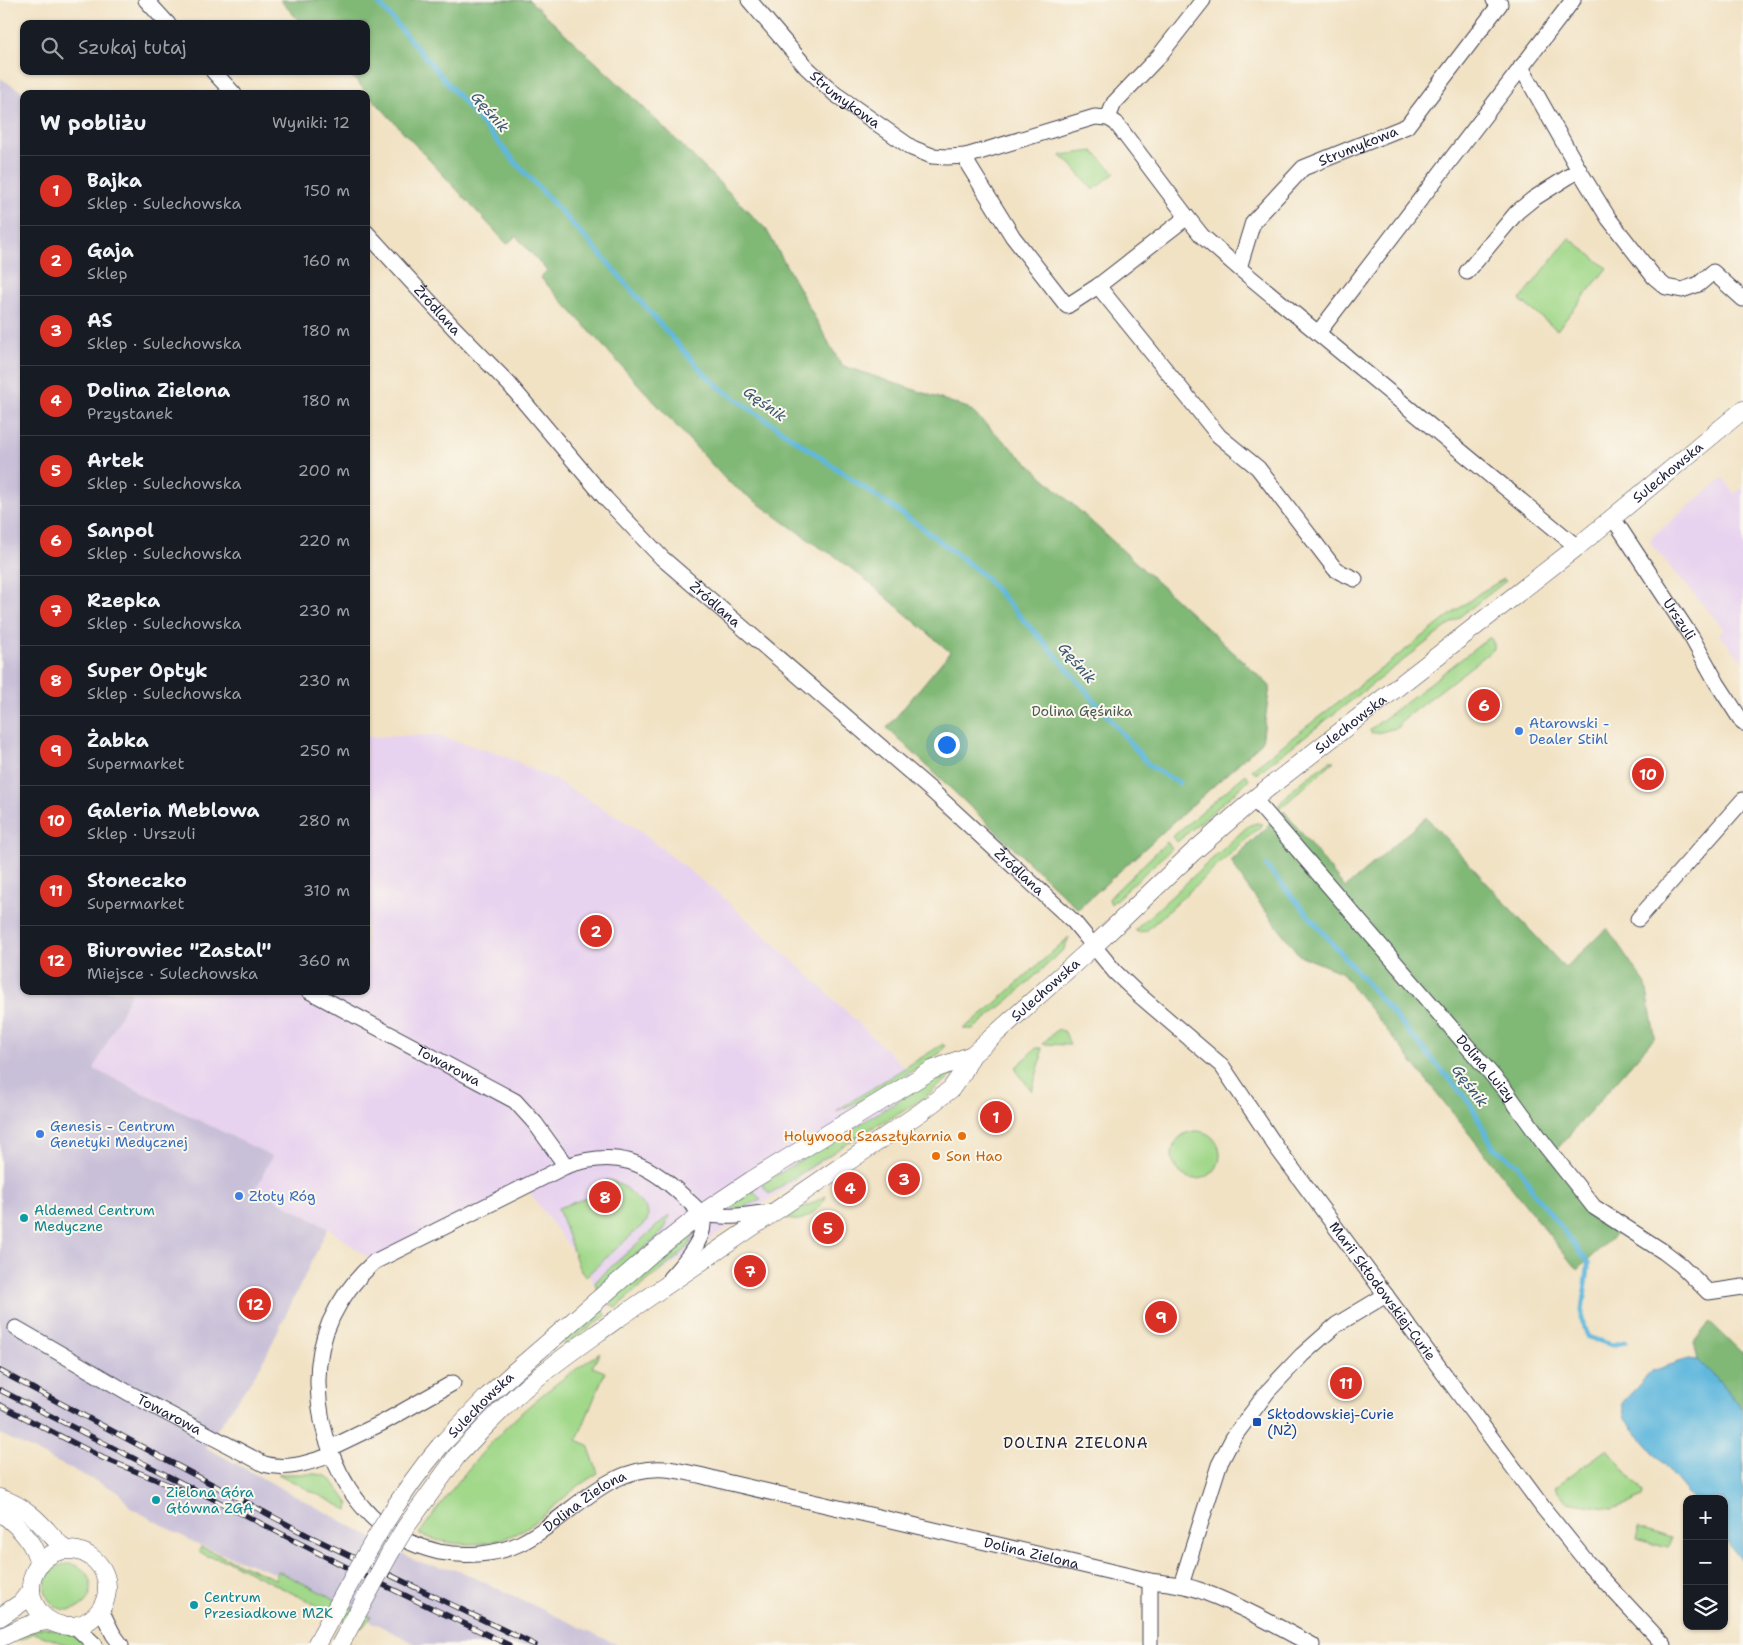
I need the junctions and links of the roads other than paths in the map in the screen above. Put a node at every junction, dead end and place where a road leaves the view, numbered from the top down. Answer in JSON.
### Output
{"nodes":[{"id":1,"x":146,"y":0,"type":"edge"},
{"id":2,"x":749,"y":0,"type":"edge"},
{"id":3,"x":1203,"y":0,"type":"edge"},
{"id":4,"x":1494,"y":0,"type":"edge"},
{"id":5,"x":1573,"y":0,"type":"edge"},
{"id":6,"x":164,"y":20,"type":"edge"},
{"id":7,"x":1521,"y":67,"type":"junction"},
{"id":8,"x":216,"y":75,"type":"edge"},
{"id":9,"x":230,"y":90,"type":"edge"},
{"id":10,"x":1108,"y":118,"type":"junction"},
{"id":11,"x":966,"y":156,"type":"junction"},
{"id":12,"x":1579,"y":170,"type":"junction"},
{"id":13,"x":1188,"y":216,"type":"junction"},
{"id":14,"x":370,"y":236,"type":"edge"},
{"id":15,"x":1239,"y":268,"type":"junction"},
{"id":16,"x":1467,"y":272,"type":"dead end"},
{"id":17,"x":1098,"y":286,"type":"junction"},
{"id":18,"x":1743,"y":299,"type":"edge"},
{"id":19,"x":1318,"y":333,"type":"junction"},
{"id":20,"x":1743,"y":410,"type":"edge"},
{"id":21,"x":1614,"y":518,"type":"junction"},
{"id":22,"x":1577,"y":548,"type":"junction"},
{"id":23,"x":1356,"y":579,"type":"dead end"},
{"id":24,"x":1743,"y":723,"type":"edge"},
{"id":25,"x":1254,"y":799,"type":"junction"},
{"id":26,"x":1743,"y":800,"type":"edge"},
{"id":27,"x":1638,"y":919,"type":"dead end"},
{"id":28,"x":1094,"y":946,"type":"junction"},
{"id":29,"x":316,"y":995,"type":"edge"},
{"id":30,"x":972,"y":1054,"type":"junction"},
{"id":31,"x":566,"y":1166,"type":"junction"},
{"id":32,"x":776,"y":1211,"type":"junction"},
{"id":33,"x":701,"y":1214,"type":"junction"},
{"id":34,"x":1743,"y":1287,"type":"edge"},
{"id":35,"x":660,"y":1290,"type":"junction"},
{"id":36,"x":1386,"y":1295,"type":"junction"},
{"id":37,"x":16,"y":1328,"type":"dead end"},
{"id":38,"x":453,"y":1383,"type":"dead end"},
{"id":39,"x":331,"y":1451,"type":"junction"},
{"id":40,"x":0,"y":1498,"type":"edge"},
{"id":41,"x":0,"y":1512,"type":"edge"},
{"id":42,"x":65,"y":1550,"type":"junction"},
{"id":43,"x":39,"y":1565,"type":"junction"},
{"id":44,"x":1150,"y":1581,"type":"junction"},
{"id":45,"x":1181,"y":1585,"type":"junction"},
{"id":46,"x":31,"y":1590,"type":"junction"},
{"id":47,"x":101,"y":1610,"type":"junction"},
{"id":48,"x":0,"y":1617,"type":"edge"},
{"id":49,"x":50,"y":1621,"type":"junction"},
{"id":50,"x":75,"y":1626,"type":"junction"},
{"id":51,"x":0,"y":1638,"type":"edge"},
{"id":52,"x":95,"y":1645,"type":"edge"},
{"id":53,"x":121,"y":1645,"type":"edge"},
{"id":54,"x":316,"y":1645,"type":"edge"},
{"id":55,"x":340,"y":1645,"type":"edge"},
{"id":56,"x":1150,"y":1645,"type":"edge"},
{"id":57,"x":1312,"y":1645,"type":"edge"},
{"id":58,"x":1664,"y":1645,"type":"edge"}],
"edges":[{"from":1,"to":6,"type":"street"},
{"from":2,"to":11,"type":"street","name":"Strumykowa"},
{"from":3,"to":10,"type":"street"},
{"from":4,"to":15,"type":"street","name":"Strumykowa"},
{"from":5,"to":7,"type":"street"},
{"from":7,"to":12,"type":"street"},
{"from":7,"to":19,"type":"street"},
{"from":8,"to":9,"type":"street"},
{"from":10,"to":11,"type":"street","name":"Strumykowa"},
{"from":10,"to":13,"type":"street"},
{"from":11,"to":17,"type":"street"},
{"from":12,"to":16,"type":"street"},
{"from":12,"to":18,"type":"street"},
{"from":13,"to":15,"type":"street"},
{"from":13,"to":17,"type":"street"},
{"from":14,"to":28,"type":"street","name":"Źródlana"},
{"from":15,"to":19,"type":"street"},
{"from":17,"to":23,"type":"street"},
{"from":19,"to":22,"type":"street"},
{"from":20,"to":21,"type":"street","name":"Sulechowska"},
{"from":21,"to":22,"type":"street","name":"Sulechowska"},
{"from":21,"to":24,"type":"street","name":"Urszuli"},
{"from":22,"to":25,"type":"street","name":"Sulechowska"},
{"from":25,"to":28,"type":"street","name":"Sulechowska"},
{"from":25,"to":34,"type":"street","name":"Dolina Luizy"},
{"from":26,"to":27,"type":"street"},
{"from":28,"to":30,"type":"street","name":"Sulechowska"},
{"from":28,"to":36,"type":"street","name":"Marii Skłodowskiej-Curie"},
{"from":29,"to":31,"type":"street","name":"Towarowa"},
{"from":30,"to":32,"type":"street","name":"Sulechowska"},
{"from":30,"to":33,"type":"street","name":"Sulechowska"},
{"from":31,"to":33,"type":"street"},
{"from":31,"to":39,"type":"street"},
{"from":32,"to":33,"type":"street","name":"Sulechowska"},
{"from":32,"to":35,"type":"street","name":"Sulechowska"},
{"from":33,"to":35,"type":"street","name":"Sulechowska"},
{"from":33,"to":54,"type":"street","name":"Sulechowska","bridge":true},
{"from":35,"to":55,"type":"street","name":"Sulechowska","bridge":true},
{"from":36,"to":45,"type":"street"},
{"from":36,"to":58,"type":"street","name":"Marii Skłodowskiej-Curie"},
{"from":37,"to":39,"type":"street","name":"Towarowa"},
{"from":38,"to":39,"type":"street","name":"Towarowa"},
{"from":39,"to":44,"type":"street","name":"Dolina Zielona"},
{"from":40,"to":42,"type":"street"},
{"from":41,"to":43,"type":"street"},
{"from":42,"to":43,"type":"street"},
{"from":42,"to":47,"type":"street"},
{"from":43,"to":46,"type":"street"},
{"from":44,"to":45,"type":"street","name":"Dolina Zielona"},
{"from":44,"to":56,"type":"street"},
{"from":45,"to":57,"type":"street","name":"Dolina Zielona"},
{"from":46,"to":48,"type":"street"},
{"from":46,"to":49,"type":"street"},
{"from":47,"to":50,"type":"street"},
{"from":47,"to":53,"type":"street"},
{"from":49,"to":50,"type":"street"},
{"from":49,"to":51,"type":"street"},
{"from":50,"to":52,"type":"street"}]}
